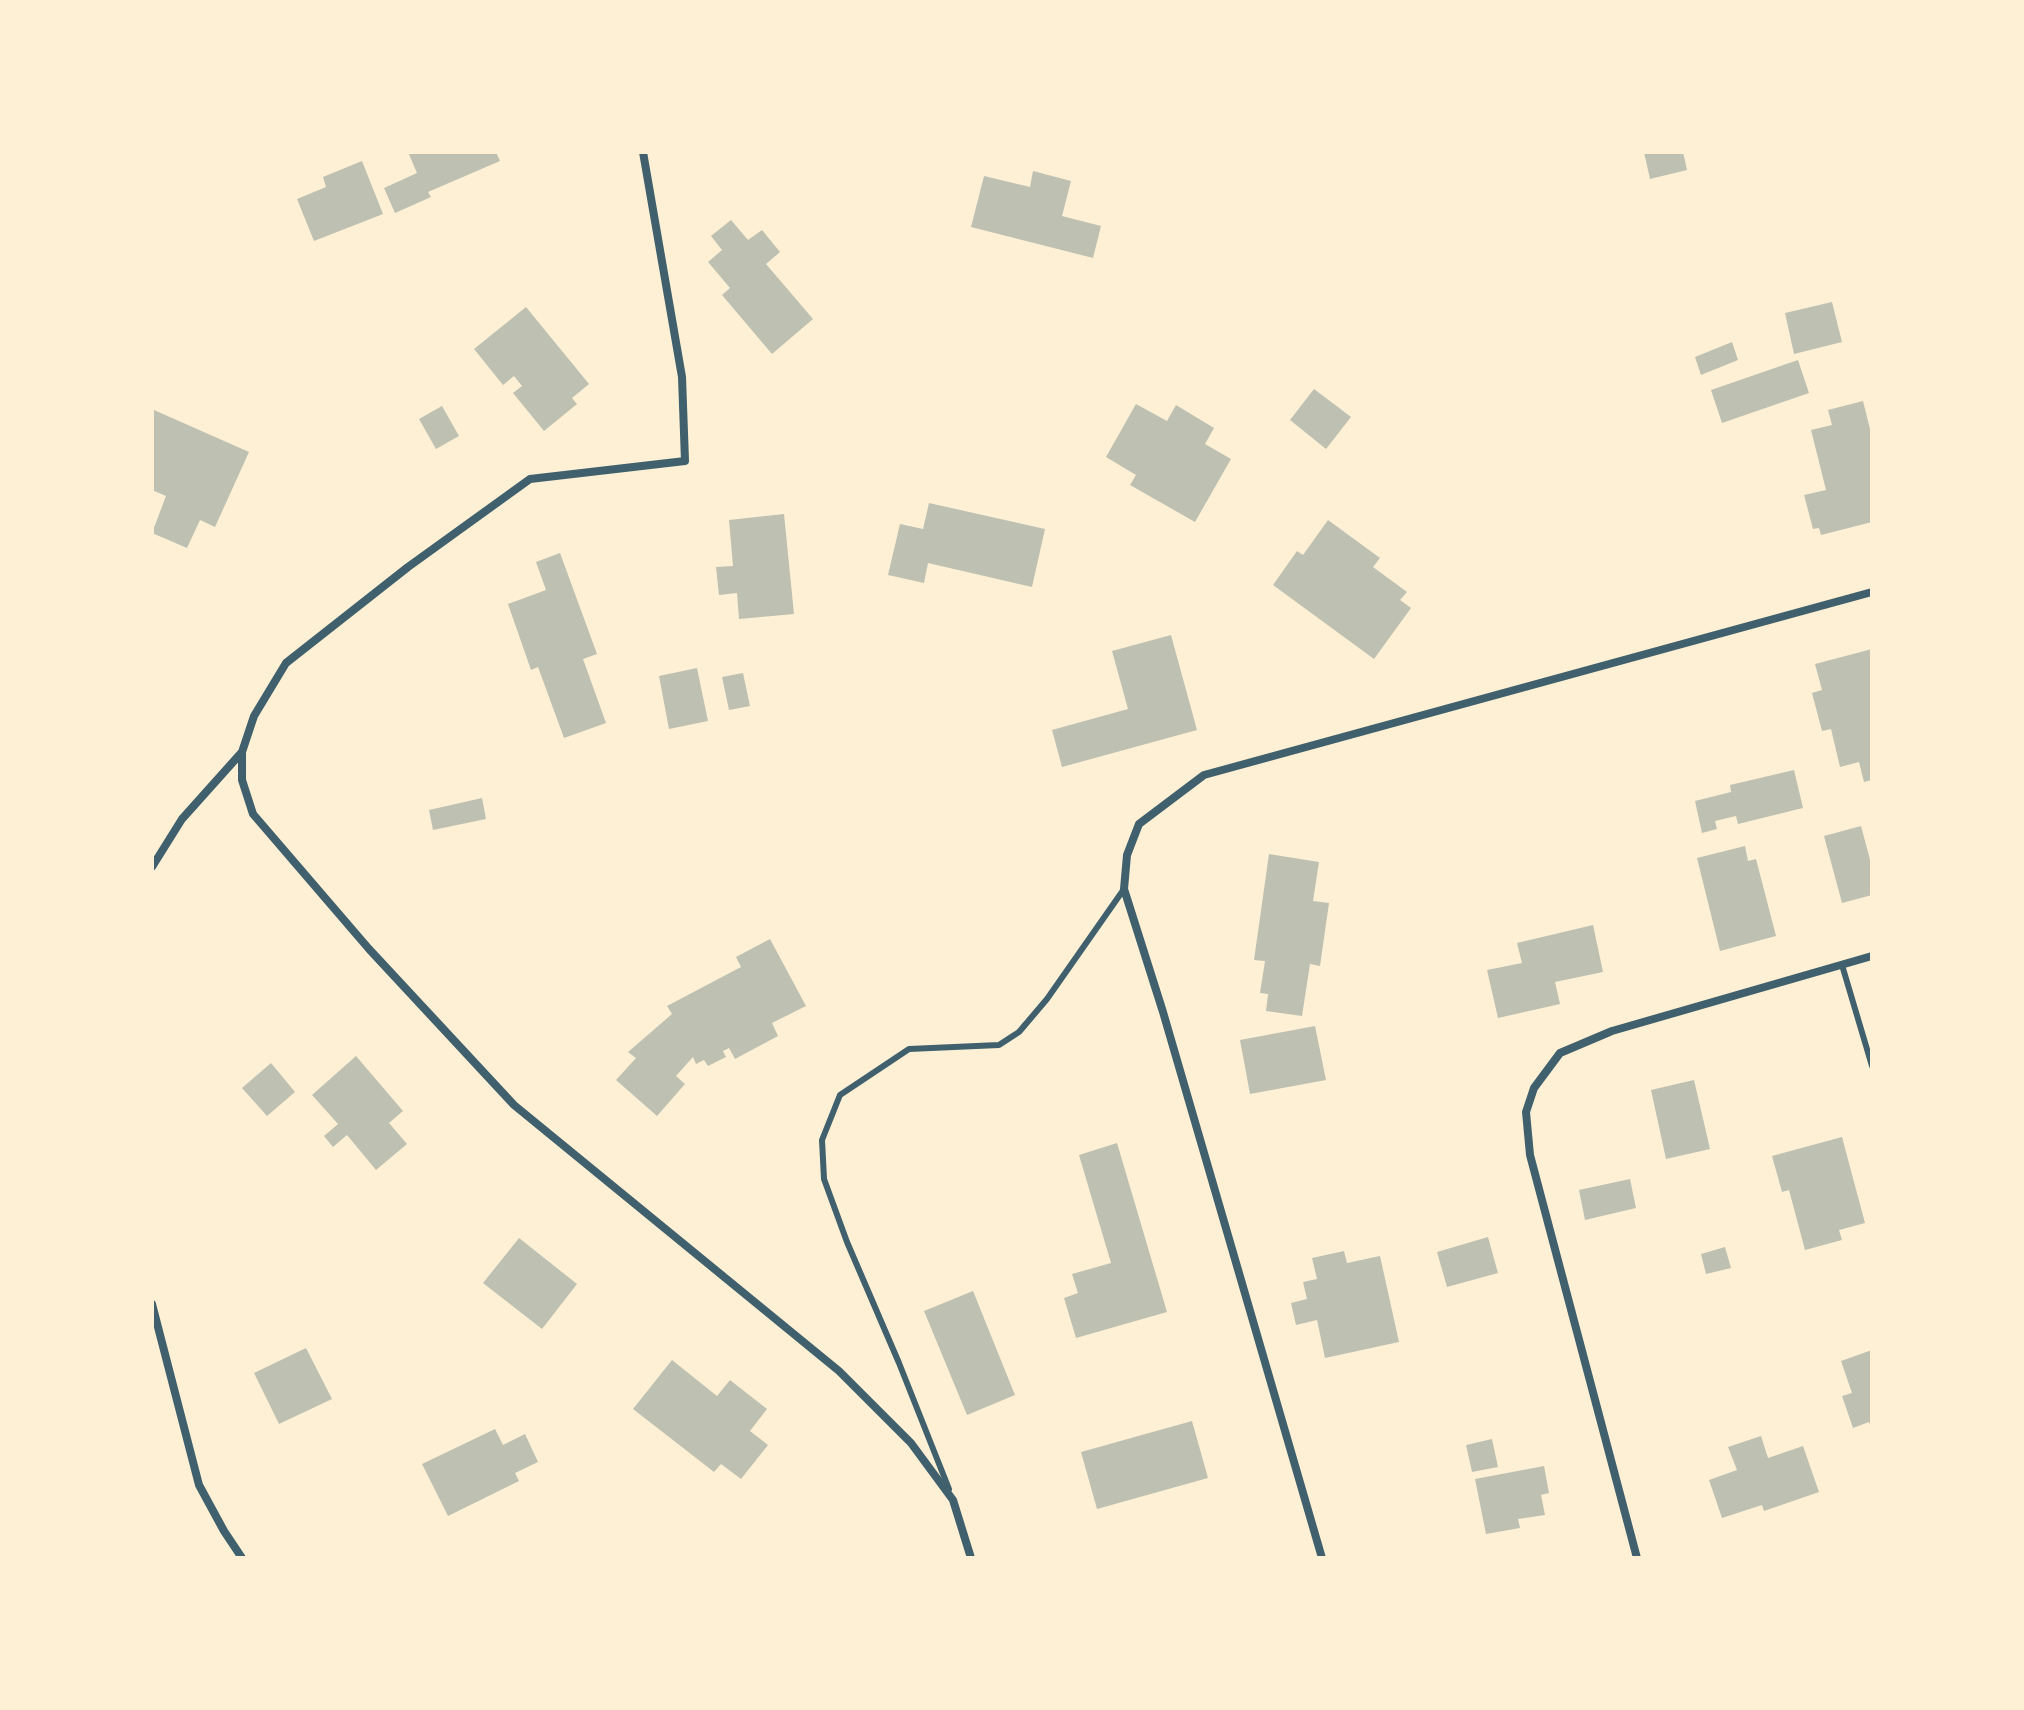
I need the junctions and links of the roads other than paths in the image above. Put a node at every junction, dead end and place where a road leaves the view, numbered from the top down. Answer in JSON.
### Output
{"nodes":[{"id":1,"x":643,"y":152,"type":"edge"},
{"id":2,"x":1872,"y":592,"type":"edge"},
{"id":3,"x":242,"y":752,"type":"junction"},
{"id":4,"x":152,"y":867,"type":"edge"},
{"id":5,"x":1124,"y":889,"type":"junction"},
{"id":6,"x":1872,"y":956,"type":"edge"},
{"id":7,"x":1842,"y":965,"type":"junction"},
{"id":8,"x":1872,"y":1066,"type":"edge"},
{"id":9,"x":152,"y":1304,"type":"edge"},
{"id":10,"x":953,"y":1500,"type":"junction"},
{"id":11,"x":242,"y":1558,"type":"edge"},
{"id":12,"x":971,"y":1558,"type":"edge"},
{"id":13,"x":1322,"y":1558,"type":"edge"},
{"id":14,"x":1637,"y":1558,"type":"edge"}],
"edges":[{"from":1,"to":3,"type":"street"},
{"from":2,"to":5,"type":"street"},
{"from":3,"to":4,"type":"street"},
{"from":3,"to":10,"type":"street"},
{"from":5,"to":10,"type":"lane"},
{"from":5,"to":13,"type":"street"},
{"from":6,"to":7,"type":"street"},
{"from":7,"to":8,"type":"lane"},
{"from":7,"to":14,"type":"street"},
{"from":9,"to":11,"type":"street"},
{"from":10,"to":12,"type":"street"}]}
